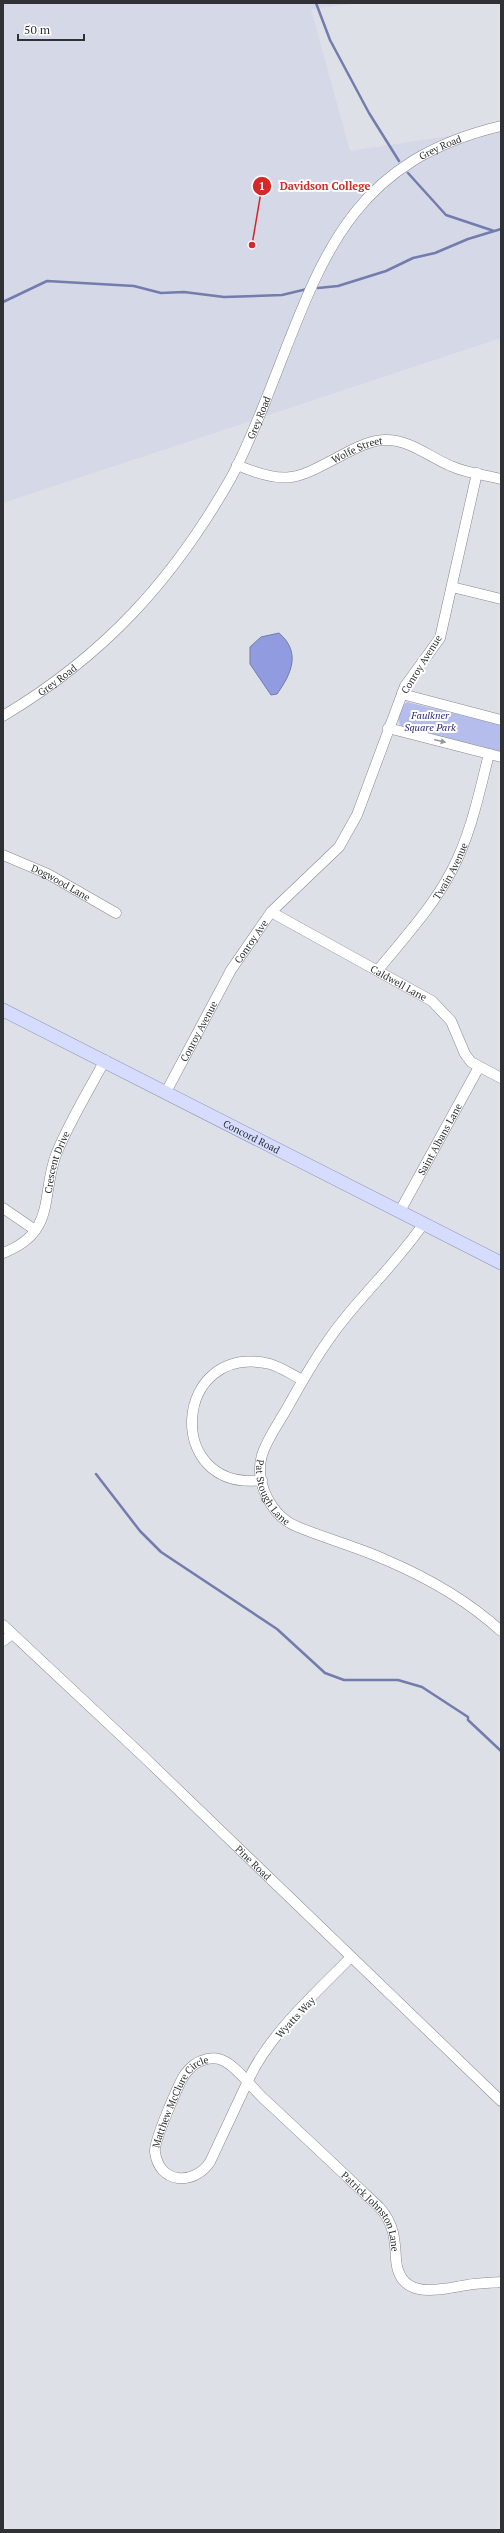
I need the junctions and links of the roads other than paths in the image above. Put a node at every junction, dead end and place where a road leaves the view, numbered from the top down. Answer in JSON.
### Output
{"nodes":[{"id":1,"x":501,"y":126,"type":"edge"},
{"id":2,"x":237,"y":465,"type":"junction"},
{"id":3,"x":477,"y":473,"type":"junction"},
{"id":4,"x":501,"y":479,"type":"edge"},
{"id":5,"x":452,"y":587,"type":"junction"},
{"id":6,"x":501,"y":599,"type":"edge"},
{"id":7,"x":402,"y":694,"type":"junction"},
{"id":8,"x":3,"y":716,"type":"edge"},
{"id":9,"x":501,"y":720,"type":"edge"},
{"id":10,"x":388,"y":728,"type":"junction"},
{"id":11,"x":489,"y":754,"type":"junction"},
{"id":12,"x":501,"y":757,"type":"edge"},
{"id":13,"x":3,"y":855,"type":"edge"},
{"id":14,"x":271,"y":912,"type":"junction"},
{"id":15,"x":116,"y":913,"type":"dead end"},
{"id":16,"x":231,"y":970,"type":"joint"},
{"id":17,"x":378,"y":970,"type":"junction"},
{"id":18,"x":3,"y":1010,"type":"edge"},
{"id":19,"x":105,"y":1060,"type":"junction"},
{"id":20,"x":479,"y":1067,"type":"junction"},
{"id":21,"x":501,"y":1078,"type":"edge"},
{"id":22,"x":166,"y":1092,"type":"junction"},
{"id":23,"x":3,"y":1208,"type":"edge"},
{"id":24,"x":400,"y":1212,"type":"junction"},
{"id":25,"x":424,"y":1223,"type":"junction"},
{"id":26,"x":35,"y":1230,"type":"junction"},
{"id":27,"x":3,"y":1253,"type":"edge"},
{"id":28,"x":501,"y":1263,"type":"edge"},
{"id":29,"x":302,"y":1380,"type":"junction"},
{"id":30,"x":262,"y":1480,"type":"junction"},
{"id":31,"x":3,"y":1625,"type":"edge"},
{"id":32,"x":501,"y":1631,"type":"edge"},
{"id":33,"x":12,"y":1634,"type":"junction"},
{"id":34,"x":3,"y":1641,"type":"edge"},
{"id":35,"x":352,"y":1958,"type":"junction"},
{"id":36,"x":247,"y":2083,"type":"junction"},
{"id":37,"x":501,"y":2101,"type":"edge"},
{"id":38,"x":501,"y":2282,"type":"edge"}],
"edges":[{"from":1,"to":2,"type":"street","name":"Grey Road"},
{"from":2,"to":3,"type":"street","name":"Wolfe Street"},
{"from":2,"to":8,"type":"street","name":"Grey Road"},
{"from":3,"to":4,"type":"street","name":"Wolfe Street"},
{"from":3,"to":5,"type":"street","name":"Conroy Avenue"},
{"from":5,"to":6,"type":"street"},
{"from":5,"to":7,"type":"street","name":"Conroy Avenue"},
{"from":7,"to":9,"type":"street"},
{"from":7,"to":10,"type":"street","name":"Conroy Avenue"},
{"from":10,"to":11,"type":"street","one_way":true},
{"from":10,"to":14,"type":"street","name":"Conroy Avenue"},
{"from":11,"to":12,"type":"street"},
{"from":11,"to":17,"type":"street","name":"Twain Avenue"},
{"from":13,"to":15,"type":"street","name":"Dogwood Lane"},
{"from":14,"to":16,"type":"street","name":"Conroy Ave"},
{"from":14,"to":17,"type":"street","name":"Caldwell Lane"},
{"from":16,"to":22,"type":"street","name":"Conroy Avenue"},
{"from":17,"to":20,"type":"street","name":"Caldwell Lane"},
{"from":18,"to":19,"type":"main road","name":"Concord Road"},
{"from":19,"to":22,"type":"main road","name":"Concord Road"},
{"from":19,"to":26,"type":"street","name":"Crescent Drive"},
{"from":20,"to":21,"type":"street","name":"Caldwell Lane"},
{"from":20,"to":24,"type":"street","name":"Saint Albans Lane"},
{"from":22,"to":24,"type":"main road","name":"Concord Road"},
{"from":23,"to":26,"type":"street"},
{"from":24,"to":25,"type":"main road","name":"Concord Road"},
{"from":25,"to":28,"type":"main road","name":"Concord Road"},
{"from":25,"to":29,"type":"street","name":"Pat Stough Lane"},
{"from":26,"to":27,"type":"street","name":"Crescent Drive"},
{"from":29,"to":30,"type":"street","name":"Pat Stough Lane"},
{"from":29,"to":30,"type":"street"},
{"from":30,"to":32,"type":"street","name":"Pat Stough Lane"},
{"from":31,"to":33,"type":"street","name":"Pine Road"},
{"from":33,"to":34,"type":"street"},
{"from":33,"to":35,"type":"street","name":"Pine Road"},
{"from":35,"to":36,"type":"street","name":"Wyatts Way"},
{"from":35,"to":37,"type":"street","name":"Pine Road"},
{"from":36,"to":36,"type":"street","name":"Matthew McClure Circle"},
{"from":36,"to":38,"type":"street","name":"Patrick Johnston Lane"}]}
